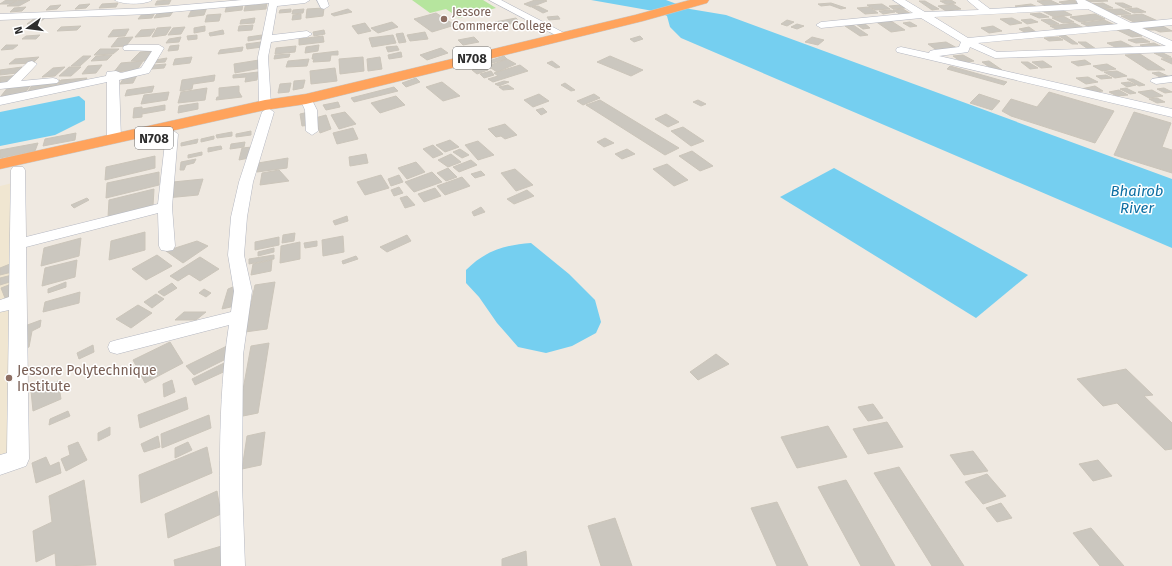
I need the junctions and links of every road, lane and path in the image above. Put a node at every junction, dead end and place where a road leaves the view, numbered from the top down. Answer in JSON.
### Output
{"nodes":[{"id":1,"x":120,"y":0,"type":"edge"},
{"id":2,"x":154,"y":0,"type":"edge"},
{"id":3,"x":305,"y":0,"type":"edge"},
{"id":4,"x":494,"y":0,"type":"edge"},
{"id":5,"x":703,"y":0,"type":"edge"},
{"id":6,"x":898,"y":0,"type":"edge"},
{"id":7,"x":972,"y":0,"type":"edge"},
{"id":8,"x":1079,"y":0,"type":"edge"},
{"id":9,"x":273,"y":1,"type":"edge"},
{"id":10,"x":186,"y":4,"type":"edge"},
{"id":11,"x":1089,"y":6,"type":"junction"},
{"id":12,"x":988,"y":12,"type":"junction"},
{"id":13,"x":921,"y":14,"type":"junction"},
{"id":14,"x":0,"y":18,"type":"edge"},
{"id":15,"x":1172,"y":22,"type":"edge"},
{"id":16,"x":821,"y":25,"type":"dead end"},
{"id":17,"x":1128,"y":25,"type":"junction"},
{"id":18,"x":307,"y":34,"type":"dead end"},
{"id":19,"x":565,"y":36,"type":"junction"},
{"id":20,"x":267,"y":39,"type":"junction"},
{"id":21,"x":966,"y":41,"type":"junction"},
{"id":22,"x":1172,"y":45,"type":"edge"},
{"id":23,"x":128,"y":48,"type":"dead end"},
{"id":24,"x":1172,"y":49,"type":"edge"},
{"id":25,"x":901,"y":50,"type":"dead end"},
{"id":26,"x":922,"y":54,"type":"junction"},
{"id":27,"x":32,"y":64,"type":"dead end"},
{"id":28,"x":113,"y":79,"type":"junction"},
{"id":29,"x":1172,"y":79,"type":"edge"},
{"id":30,"x":1156,"y":81,"type":"dead end"},
{"id":31,"x":5,"y":86,"type":"edge"},
{"id":32,"x":306,"y":99,"type":"junction"},
{"id":33,"x":0,"y":101,"type":"edge"},
{"id":34,"x":266,"y":109,"type":"junction"},
{"id":35,"x":1172,"y":113,"type":"edge"},
{"id":36,"x":312,"y":130,"type":"dead end"},
{"id":37,"x":172,"y":134,"type":"junction"},
{"id":38,"x":114,"y":139,"type":"junction"},
{"id":39,"x":0,"y":164,"type":"edge"},
{"id":40,"x":18,"y":170,"type":"junction"},
{"id":41,"x":0,"y":174,"type":"edge"},
{"id":42,"x":165,"y":207,"type":"junction"},
{"id":43,"x":18,"y":244,"type":"junction"},
{"id":44,"x":167,"y":246,"type":"dead end"},
{"id":45,"x":19,"y":300,"type":"junction"},
{"id":46,"x":0,"y":306,"type":"edge"},
{"id":47,"x":240,"y":316,"type":"junction"},
{"id":48,"x":117,"y":347,"type":"dead end"},
{"id":49,"x":0,"y":466,"type":"edge"},
{"id":50,"x":233,"y":566,"type":"edge"}],
"edges":[{"from":1,"to":2,"type":"street"},
{"from":3,"to":9,"type":"street"},
{"from":4,"to":19,"type":"street"},
{"from":5,"to":19,"type":"highway","number":"N708"},
{"from":6,"to":13,"type":"street"},
{"from":7,"to":12,"type":"street"},
{"from":8,"to":11,"type":"street"},
{"from":9,"to":10,"type":"street"},
{"from":9,"to":20,"type":"street"},
{"from":10,"to":14,"type":"street"},
{"from":11,"to":12,"type":"street"},
{"from":11,"to":17,"type":"street"},
{"from":12,"to":13,"type":"street"},
{"from":13,"to":16,"type":"street"},
{"from":13,"to":21,"type":"street"},
{"from":15,"to":17,"type":"street"},
{"from":17,"to":21,"type":"street"},
{"from":17,"to":22,"type":"street"},
{"from":18,"to":20,"type":"street"},
{"from":19,"to":32,"type":"highway","number":"N708"},
{"from":20,"to":34,"type":"street"},
{"from":21,"to":24,"type":"street"},
{"from":21,"to":26,"type":"street"},
{"from":23,"to":28,"type":"street"},
{"from":25,"to":26,"type":"street"},
{"from":26,"to":35,"type":"street"},
{"from":27,"to":31,"type":"street"},
{"from":28,"to":31,"type":"street"},
{"from":28,"to":33,"type":"street"},
{"from":28,"to":38,"type":"street"},
{"from":29,"to":30,"type":"street"},
{"from":32,"to":34,"type":"highway","number":"N708"},
{"from":32,"to":36,"type":"street"},
{"from":34,"to":37,"type":"highway","number":"N708"},
{"from":34,"to":38,"type":"highway","number":"N708"},
{"from":34,"to":47,"type":"street"},
{"from":37,"to":40,"type":"highway","number":"N708"},
{"from":37,"to":42,"type":"street"},
{"from":38,"to":39,"type":"highway","number":"N708"},
{"from":40,"to":41,"type":"highway","number":"N708"},
{"from":40,"to":43,"type":"street"},
{"from":42,"to":43,"type":"street"},
{"from":42,"to":44,"type":"street"},
{"from":43,"to":45,"type":"street"},
{"from":45,"to":46,"type":"street"},
{"from":45,"to":49,"type":"street"},
{"from":47,"to":48,"type":"street"},
{"from":47,"to":50,"type":"street"}]}
